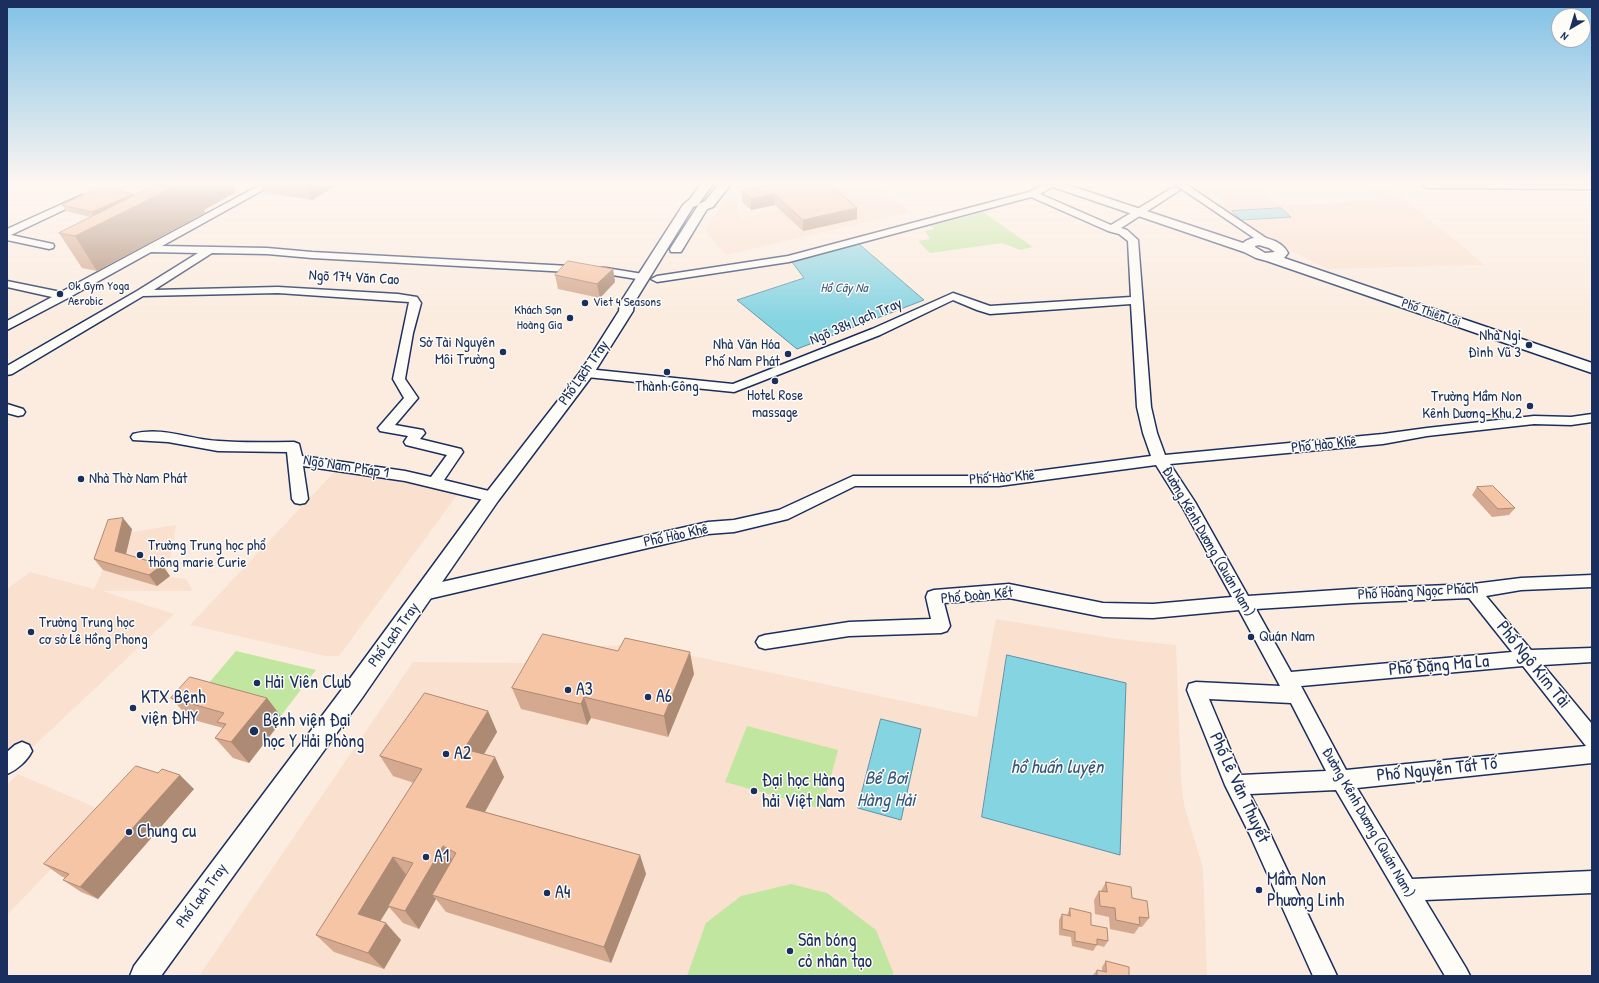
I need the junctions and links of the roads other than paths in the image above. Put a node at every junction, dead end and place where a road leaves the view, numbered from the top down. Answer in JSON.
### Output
{"nodes":[{"id":1,"x":183,"y":231,"type":"edge"},
{"id":2,"x":672,"y":231,"type":"edge"},
{"id":3,"x":688,"y":231,"type":"edge"},
{"id":4,"x":894,"y":231,"type":"edge"},
{"id":5,"x":1118,"y":231,"type":"edge"},
{"id":6,"x":1200,"y":231,"type":"edge"},
{"id":7,"x":1238,"y":231,"type":"edge"},
{"id":8,"x":7,"y":237,"type":"edge"},
{"id":9,"x":1256,"y":244,"type":"junction"},
{"id":10,"x":49,"y":246,"type":"dead end"},
{"id":11,"x":150,"y":249,"type":"junction"},
{"id":12,"x":210,"y":250,"type":"junction"},
{"id":13,"x":1276,"y":254,"type":"junction"},
{"id":14,"x":643,"y":277,"type":"junction"},
{"id":15,"x":657,"y":279,"type":"junction"},
{"id":16,"x":9,"y":286,"type":"edge"},
{"id":17,"x":141,"y":293,"type":"junction"},
{"id":18,"x":64,"y":296,"type":"junction"},
{"id":19,"x":1136,"y":300,"type":"junction"},
{"id":20,"x":626,"y":311,"type":"junction"},
{"id":21,"x":7,"y":326,"type":"edge"},
{"id":22,"x":1592,"y":363,"type":"edge"},
{"id":23,"x":1592,"y":368,"type":"edge"},
{"id":24,"x":7,"y":371,"type":"edge"},
{"id":25,"x":587,"y":373,"type":"junction"},
{"id":26,"x":1592,"y":418,"type":"edge"},
{"id":27,"x":138,"y":437,"type":"dead end"},
{"id":28,"x":297,"y":460,"type":"junction"},
{"id":29,"x":1160,"y":460,"type":"junction"},
{"id":30,"x":434,"y":484,"type":"junction"},
{"id":31,"x":492,"y":497,"type":"junction"},
{"id":32,"x":300,"y":499,"type":"dead end"},
{"id":33,"x":1592,"y":581,"type":"edge"},
{"id":34,"x":1473,"y":591,"type":"junction"},
{"id":35,"x":424,"y":593,"type":"junction"},
{"id":36,"x":1244,"y":603,"type":"junction"},
{"id":37,"x":765,"y":642,"type":"dead end"},
{"id":38,"x":1592,"y":655,"type":"edge"},
{"id":39,"x":1527,"y":658,"type":"junction"},
{"id":40,"x":1291,"y":687,"type":"junction"},
{"id":41,"x":1592,"y":739,"type":"edge"},
{"id":42,"x":22,"y":751,"type":"dead end"},
{"id":43,"x":1592,"y":754,"type":"edge"},
{"id":44,"x":7,"y":766,"type":"edge"},
{"id":45,"x":1341,"y":780,"type":"junction"},
{"id":46,"x":1235,"y":785,"type":"junction"},
{"id":47,"x":1592,"y":882,"type":"edge"},
{"id":48,"x":1407,"y":890,"type":"junction"},
{"id":49,"x":144,"y":976,"type":"edge"},
{"id":50,"x":1325,"y":976,"type":"edge"},
{"id":51,"x":1458,"y":976,"type":"edge"}],
"edges":[{"from":1,"to":11,"type":"street"},
{"from":2,"to":14,"type":"main road","name":"Phố Lạch Tray"},
{"from":3,"to":15,"type":"main road","name":"Phố Lạch Tray"},
{"from":4,"to":15,"type":"street"},
{"from":5,"to":19,"type":"street","name":"Đường Kênh Dương (Quán Nam)"},
{"from":6,"to":9,"type":"main road"},
{"from":7,"to":9,"type":"street"},
{"from":8,"to":10,"type":"street"},
{"from":9,"to":13,"type":"main road"},
{"from":9,"to":13,"type":"main road"},
{"from":11,"to":12,"type":"street"},
{"from":11,"to":18,"type":"street"},
{"from":12,"to":14,"type":"street"},
{"from":12,"to":17,"type":"street"},
{"from":13,"to":22,"type":"main road","name":"Phố Thiên Lôi"},
{"from":13,"to":23,"type":"main road","name":"Phố Thiên Lôi"},
{"from":14,"to":20,"type":"main road","name":"Phố Lạch Tray"},
{"from":15,"to":20,"type":"main road","name":"Phố Lạch Tray"},
{"from":16,"to":18,"type":"street"},
{"from":17,"to":24,"type":"street"},
{"from":17,"to":30,"type":"street","name":"Ngõ 174 Văn Cao"},
{"from":18,"to":21,"type":"street"},
{"from":19,"to":25,"type":"street","name":"Ngõ 384 Lạch Tray"},
{"from":19,"to":29,"type":"street","name":"Đường Kênh Dương (Quán Nam)"},
{"from":20,"to":25,"type":"main road","name":"Phố Lạch Tray"},
{"from":25,"to":31,"type":"main road","name":"Phố Lạch Tray"},
{"from":26,"to":29,"type":"street","name":"Phố Hào Khê"},
{"from":27,"to":28,"type":"street","name":"Ngõ Nam Pháp 1"},
{"from":28,"to":30,"type":"street","name":"Ngõ Nam Pháp 1"},
{"from":28,"to":32,"type":"street"},
{"from":29,"to":35,"type":"street","name":"Phố Hào Khê"},
{"from":29,"to":36,"type":"street","name":"Đường Kênh Dương (Quán Nam)"},
{"from":30,"to":31,"type":"street","name":"Ngõ Nam Pháp 1"},
{"from":31,"to":35,"type":"main road","name":"Phố Lạch Tray"},
{"from":33,"to":34,"type":"street","name":"Phố Hoàng Ngọc Phách"},
{"from":34,"to":36,"type":"street","name":"Phố Hoàng Ngọc Phách"},
{"from":34,"to":39,"type":"street","name":"Phố Ngô Kim Tài"},
{"from":35,"to":49,"type":"main road","name":"Phố Lạch Tray"},
{"from":36,"to":37,"type":"street","name":"Phố Đoàn Kết"},
{"from":36,"to":40,"type":"street","name":"Đường Kênh Dương (Quán Nam)"},
{"from":38,"to":39,"type":"street","name":"Phố Đặng Ma La"},
{"from":39,"to":40,"type":"street","name":"Phố Đặng Ma La"},
{"from":39,"to":41,"type":"street","name":"Phố Ngô Kim Tài"},
{"from":40,"to":45,"type":"street","name":"Đường Kênh Dương (Quán Nam)"},
{"from":40,"to":46,"type":"street","name":"Phố Lê Văn Thuyết"},
{"from":42,"to":44,"type":"street"},
{"from":43,"to":45,"type":"street","name":"Phố Nguyễn Tất Tố"},
{"from":45,"to":46,"type":"street","name":"Phố Nguyễn Tất Tố"},
{"from":45,"to":48,"type":"street","name":"Đường Kênh Dương (Quán Nam)"},
{"from":46,"to":50,"type":"street","name":"Phố Lê Văn Thuyết"},
{"from":47,"to":48,"type":"street"},
{"from":48,"to":51,"type":"street","name":"Đường Kênh Dương (Quán Nam)"}]}
